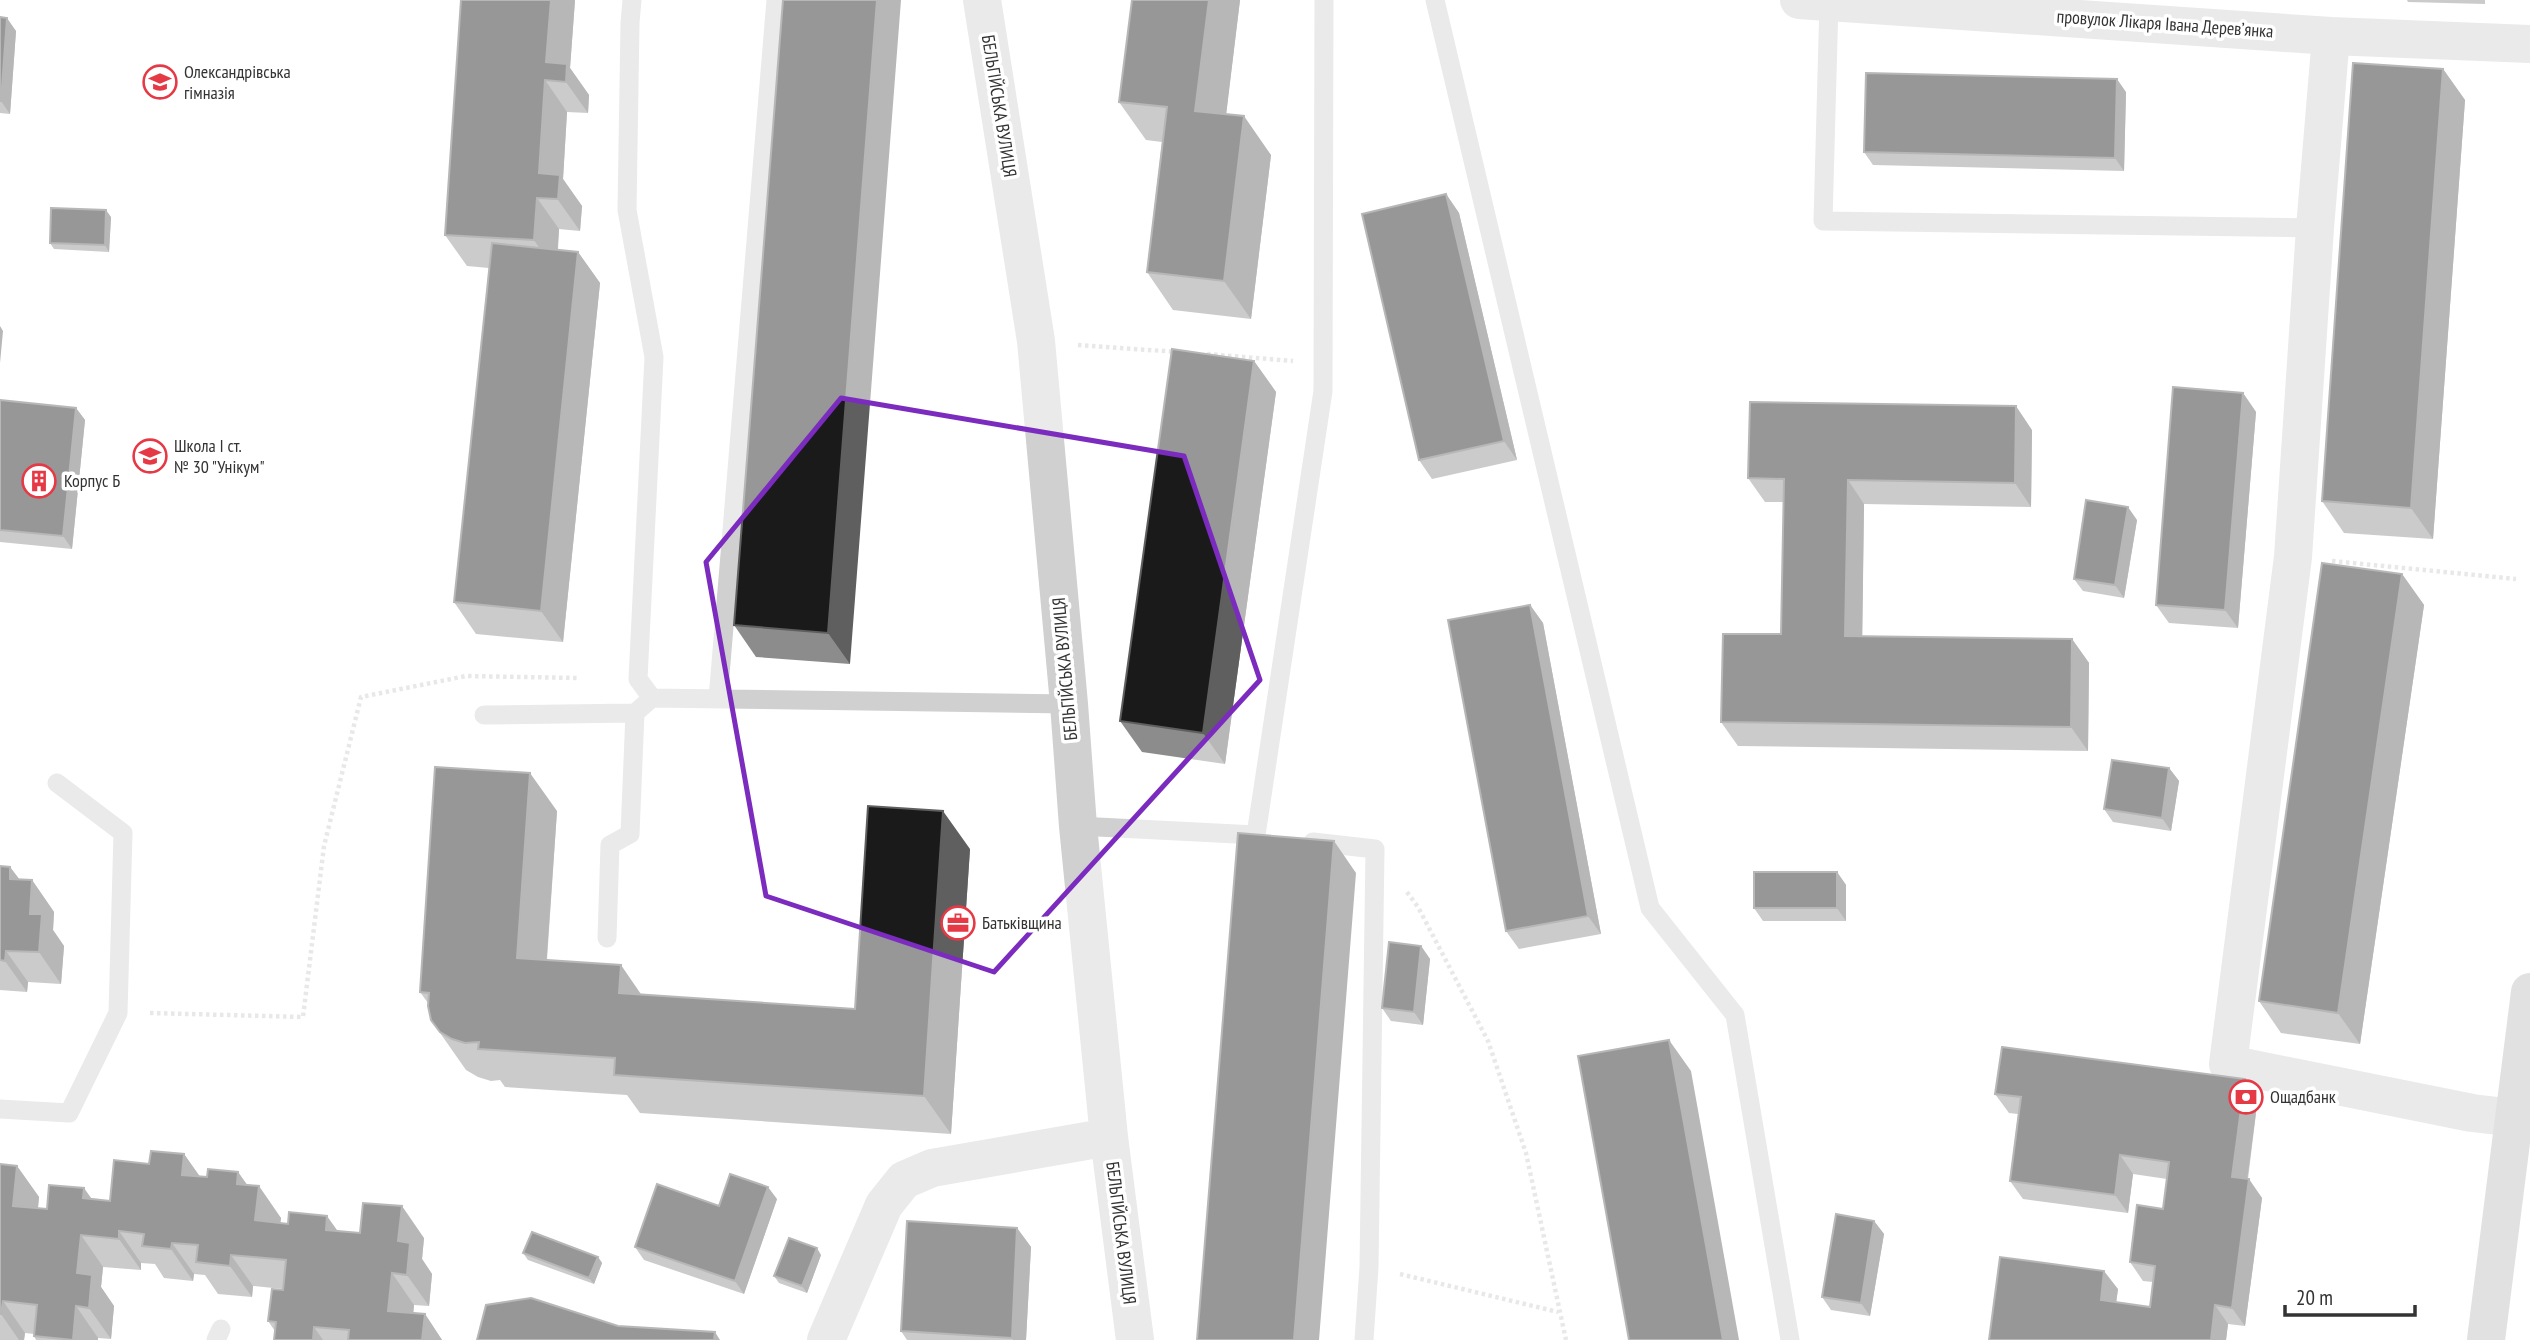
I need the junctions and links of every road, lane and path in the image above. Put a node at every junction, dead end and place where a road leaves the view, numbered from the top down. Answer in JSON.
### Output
{"nodes":[{"id":1,"x":632,"y":0,"type":"edge"},
{"id":2,"x":776,"y":0,"type":"edge"},
{"id":3,"x":982,"y":0,"type":"edge"},
{"id":4,"x":1324,"y":0,"type":"edge"},
{"id":5,"x":1435,"y":0,"type":"edge"},
{"id":6,"x":1814,"y":1,"type":"edge"},
{"id":7,"x":2331,"y":36,"type":"junction"},
{"id":8,"x":2530,"y":44,"type":"edge"},
{"id":9,"x":2315,"y":228,"type":"junction"},
{"id":10,"x":1036,"y":341,"type":"junction"},
{"id":11,"x":1186,"y":353,"type":"edge"},
{"id":12,"x":1200,"y":354,"type":"edge"},
{"id":13,"x":1323,"y":363,"type":"junction"},
{"id":14,"x":2293,"y":557,"type":"junction"},
{"id":15,"x":2516,"y":579,"type":"dead end"},
{"id":16,"x":638,"y":679,"type":"junction"},
{"id":17,"x":652,"y":698,"type":"junction"},
{"id":18,"x":718,"y":699,"type":"junction"},
{"id":19,"x":1069,"y":704,"type":"junction"},
{"id":20,"x":635,"y":713,"type":"junction"},
{"id":21,"x":484,"y":715,"type":"dead end"},
{"id":22,"x":57,"y":783,"type":"dead end"},
{"id":23,"x":1078,"y":825,"type":"junction"},
{"id":24,"x":1296,"y":839,"type":"edge"},
{"id":25,"x":1375,"y":849,"type":"junction"},
{"id":26,"x":607,"y":938,"type":"dead end"},
{"id":27,"x":2530,"y":992,"type":"edge"},
{"id":28,"x":118,"y":1013,"type":"junction"},
{"id":29,"x":0,"y":1109,"type":"edge"},
{"id":30,"x":2515,"y":1118,"type":"junction"},
{"id":31,"x":1109,"y":1137,"type":"junction"},
{"id":32,"x":1369,"y":1267,"type":"junction"},
{"id":33,"x":1559,"y":1312,"type":"junction"},
{"id":34,"x":826,"y":1340,"type":"edge"},
{"id":35,"x":1135,"y":1340,"type":"edge"},
{"id":36,"x":1364,"y":1340,"type":"edge"},
{"id":37,"x":1566,"y":1340,"type":"edge"},
{"id":38,"x":1790,"y":1340,"type":"edge"},
{"id":39,"x":2486,"y":1340,"type":"edge"}],
"edges":[{"from":1,"to":16,"type":"lane"},
{"from":2,"to":18,"type":"lane"},
{"from":3,"to":10,"type":"street","name":"БЕЛЬГІЙСЬКА ВУЛИЦЯ"},
{"from":4,"to":13,"type":"lane"},
{"from":5,"to":38,"type":"lane"},
{"from":6,"to":7,"type":"street","name":"провулок Лікаря Івана Деревʼянка"},
{"from":6,"to":9,"type":"lane"},
{"from":7,"to":8,"type":"street","name":"провулок Лікаря Івана Деревʼянка"},
{"from":7,"to":9,"type":"street"},
{"from":9,"to":14,"type":"street"},
{"from":10,"to":11,"type":"path"},
{"from":10,"to":19,"type":"street","name":"БЕЛЬГІЙСЬКА ВУЛИЦЯ"},
{"from":12,"to":13,"type":"path"},
{"from":13,"to":23,"type":"lane"},
{"from":14,"to":15,"type":"path"},
{"from":14,"to":30,"type":"street"},
{"from":16,"to":17,"type":"lane"},
{"from":16,"to":28,"type":"path"},
{"from":17,"to":18,"type":"lane"},
{"from":17,"to":20,"type":"lane"},
{"from":18,"to":19,"type":"lane"},
{"from":19,"to":23,"type":"street","name":"БЕЛЬГІЙСЬКА ВУЛИЦЯ"},
{"from":20,"to":21,"type":"lane"},
{"from":20,"to":26,"type":"lane"},
{"from":22,"to":28,"type":"lane"},
{"from":23,"to":31,"type":"street","name":"БЕЛЬГІЙСЬКА ВУЛИЦЯ"},
{"from":24,"to":25,"type":"lane"},
{"from":25,"to":32,"type":"lane"},
{"from":25,"to":33,"type":"path"},
{"from":27,"to":30,"type":"main road"},
{"from":28,"to":29,"type":"lane"},
{"from":30,"to":39,"type":"main road"},
{"from":31,"to":34,"type":"street"},
{"from":31,"to":35,"type":"street","name":"БЕЛЬГІЙСЬКА ВУЛИЦЯ"},
{"from":32,"to":33,"type":"path"},
{"from":32,"to":36,"type":"lane"},
{"from":33,"to":37,"type":"path"}]}
